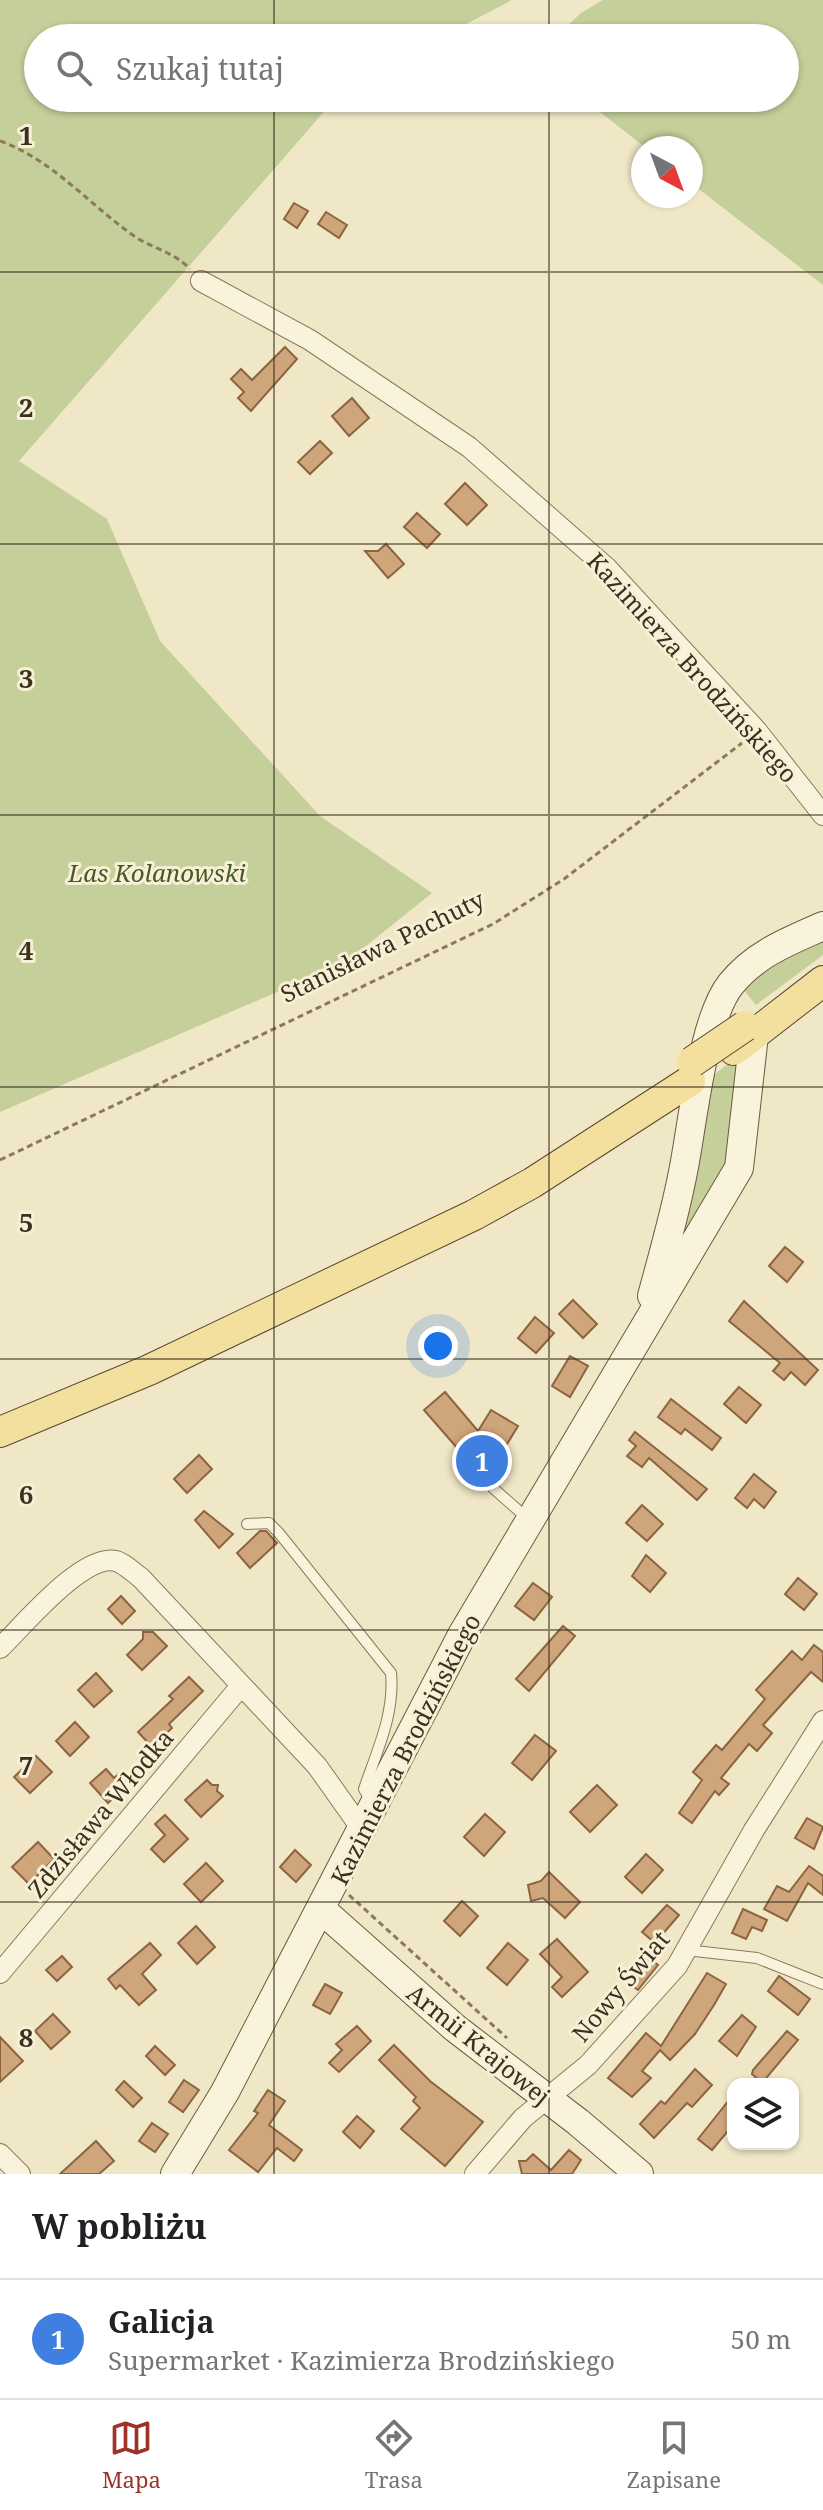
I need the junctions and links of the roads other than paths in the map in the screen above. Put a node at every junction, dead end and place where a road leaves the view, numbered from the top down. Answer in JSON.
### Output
{"nodes":[{"id":1,"x":201,"y":281,"type":"road end"},
{"id":2,"x":823,"y":815,"type":"edge"},
{"id":3,"x":823,"y":926,"type":"edge"},
{"id":4,"x":823,"y":969,"type":"edge"},
{"id":5,"x":823,"y":981,"type":"edge"},
{"id":6,"x":744,"y":1037,"type":"junction"},
{"id":7,"x":644,"y":1328,"type":"junction"},
{"id":8,"x":0,"y":1432,"type":"edge"},
{"id":9,"x":493,"y":1488,"type":"dead end"},
{"id":10,"x":529,"y":1520,"type":"junction"},
{"id":11,"x":247,"y":1524,"type":"dead end"},
{"id":12,"x":0,"y":1648,"type":"edge"},
{"id":13,"x":240,"y":1687,"type":"junction"},
{"id":14,"x":823,"y":1721,"type":"edge"},
{"id":15,"x":367,"y":1817,"type":"junction"},
{"id":16,"x":322,"y":1910,"type":"junction"},
{"id":17,"x":686,"y":1950,"type":"junction"},
{"id":18,"x":0,"y":1973,"type":"edge"},
{"id":19,"x":823,"y":1984,"type":"edge"},
{"id":20,"x":547,"y":2100,"type":"junction"},
{"id":21,"x":0,"y":2154,"type":"edge"},
{"id":22,"x":20,"y":2174,"type":"edge"},
{"id":23,"x":175,"y":2174,"type":"edge"},
{"id":24,"x":475,"y":2174,"type":"edge"},
{"id":25,"x":639,"y":2174,"type":"edge"}],
"edges":[{"from":1,"to":2,"type":"street","name":"Kazimierza Brodzińskiego"},
{"from":3,"to":7,"type":"main road","name":"Kazimierza Brodzińskiego"},
{"from":4,"to":6,"type":"main road"},
{"from":5,"to":6,"type":"main road"},
{"from":6,"to":7,"type":"main road","name":"Kazimierza Brodzińskiego"},
{"from":6,"to":8,"type":"main road","bridge":true},
{"from":7,"to":10,"type":"main road","name":"Kazimierza Brodzińskiego"},
{"from":9,"to":10,"type":"lane"},
{"from":10,"to":15,"type":"main road","name":"Kazimierza Brodzińskiego"},
{"from":11,"to":15,"type":"lane"},
{"from":12,"to":13,"type":"street"},
{"from":13,"to":15,"type":"street"},
{"from":13,"to":18,"type":"street","name":"Zdzisława Włodka"},
{"from":14,"to":17,"type":"street","name":"Nowy Świat"},
{"from":15,"to":16,"type":"main road","name":"Kazimierza Brodzińskiego"},
{"from":16,"to":20,"type":"main road","name":"Armii Krajowej"},
{"from":16,"to":23,"type":"main road","name":"Kazimierza Brodzińskiego"},
{"from":17,"to":19,"type":"lane"},
{"from":17,"to":20,"type":"street","name":"Nowy Świat"},
{"from":20,"to":24,"type":"street","name":"Nowy Świat"},
{"from":20,"to":25,"type":"main road","name":"Armii Krajowej"},
{"from":21,"to":22,"type":"street"}]}
